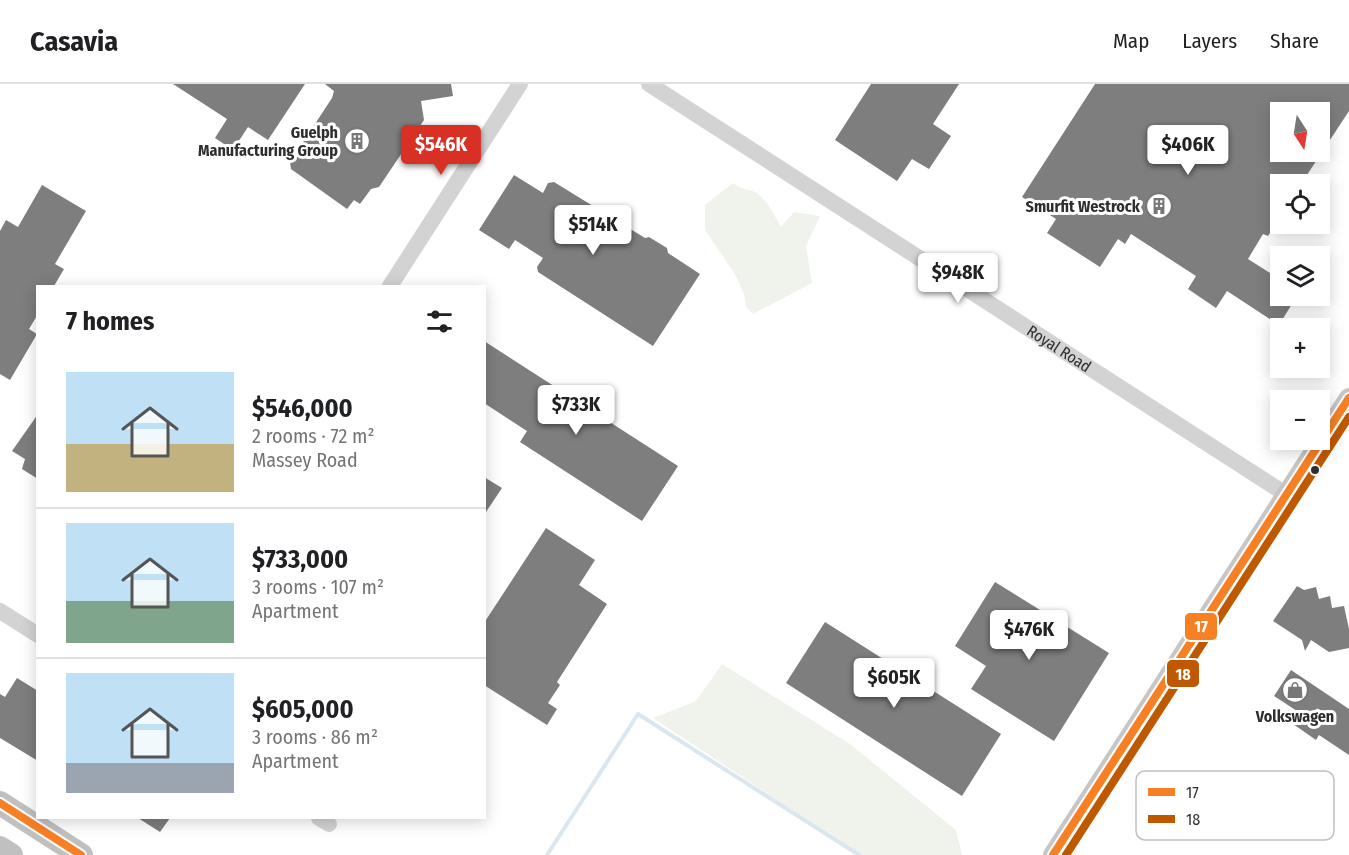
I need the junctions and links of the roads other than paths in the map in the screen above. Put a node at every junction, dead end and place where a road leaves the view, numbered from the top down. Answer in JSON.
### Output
{"nodes":[{"id":1,"x":520,"y":84,"type":"edge"},
{"id":2,"x":649,"y":84,"type":"edge"},
{"id":3,"x":391,"y":285,"type":"edge"},
{"id":4,"x":1349,"y":398,"type":"edge"},
{"id":5,"x":1287,"y":495,"type":"junction"},
{"id":6,"x":0,"y":611,"type":"edge"},
{"id":7,"x":36,"y":633,"type":"edge"},
{"id":8,"x":0,"y":803,"type":"edge"},
{"id":9,"x":0,"y":848,"type":"edge"},
{"id":10,"x":11,"y":855,"type":"edge"},
{"id":11,"x":81,"y":855,"type":"edge"},
{"id":12,"x":1053,"y":855,"type":"edge"}],
"edges":[{"from":1,"to":3,"type":"street"},
{"from":2,"to":5,"type":"street","name":"Royal Road"},
{"from":4,"to":5,"type":"main road"},
{"from":5,"to":12,"type":"main road"},
{"from":6,"to":7,"type":"street"},
{"from":8,"to":11,"type":"highway"},
{"from":9,"to":10,"type":"highway"}]}
